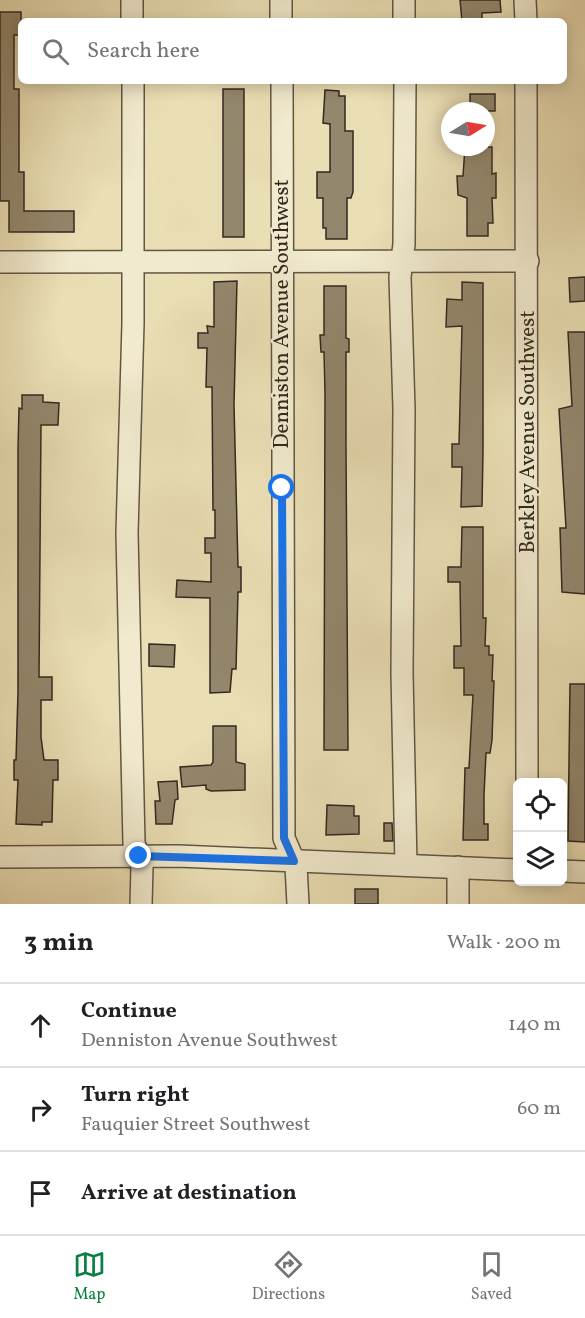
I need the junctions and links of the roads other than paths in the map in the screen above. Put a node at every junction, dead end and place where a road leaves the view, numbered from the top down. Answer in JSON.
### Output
{"nodes":[{"id":1,"x":132,"y":0,"type":"edge"},
{"id":2,"x":281,"y":0,"type":"edge"},
{"id":3,"x":404,"y":0,"type":"edge"},
{"id":4,"x":525,"y":0,"type":"edge"},
{"id":5,"x":132,"y":18,"type":"edge"},
{"id":6,"x":282,"y":18,"type":"edge"},
{"id":7,"x":404,"y":18,"type":"edge"},
{"id":8,"x":525,"y":18,"type":"edge"},
{"id":9,"x":133,"y":84,"type":"edge"},
{"id":10,"x":282,"y":84,"type":"edge"},
{"id":11,"x":405,"y":84,"type":"edge"},
{"id":12,"x":526,"y":84,"type":"edge"},
{"id":13,"x":132,"y":261,"type":"junction"},
{"id":14,"x":528,"y":261,"type":"junction"},
{"id":15,"x":0,"y":262,"type":"edge"},
{"id":16,"x":282,"y":262,"type":"junction"},
{"id":17,"x":402,"y":262,"type":"junction"},
{"id":18,"x":527,"y":778,"type":"edge"},
{"id":19,"x":139,"y":856,"type":"junction"},
{"id":20,"x":0,"y":857,"type":"edge"},
{"id":21,"x":294,"y":861,"type":"junction"},
{"id":22,"x":406,"y":865,"type":"junction"},
{"id":23,"x":458,"y":867,"type":"junction"},
{"id":24,"x":513,"y":870,"type":"edge"},
{"id":25,"x":567,"y":872,"type":"edge"},
{"id":26,"x":585,"y":872,"type":"edge"},
{"id":27,"x":141,"y":904,"type":"edge"},
{"id":28,"x":298,"y":904,"type":"edge"},
{"id":29,"x":458,"y":904,"type":"edge"}],
"edges":[{"from":1,"to":5,"type":"street"},
{"from":2,"to":6,"type":"street"},
{"from":3,"to":7,"type":"street"},
{"from":4,"to":8,"type":"street"},
{"from":9,"to":13,"type":"street"},
{"from":10,"to":16,"type":"street","name":"Denniston Avenue Southwest"},
{"from":11,"to":17,"type":"street"},
{"from":12,"to":14,"type":"street","name":"Berkley Avenue Southwest"},
{"from":13,"to":15,"type":"street"},
{"from":13,"to":16,"type":"street"},
{"from":13,"to":19,"type":"street"},
{"from":14,"to":17,"type":"street"},
{"from":14,"to":18,"type":"street","name":"Berkley Avenue Southwest"},
{"from":16,"to":17,"type":"street"},
{"from":16,"to":21,"type":"street","name":"Denniston Avenue Southwest"},
{"from":17,"to":22,"type":"street"},
{"from":19,"to":20,"type":"street"},
{"from":19,"to":21,"type":"street"},
{"from":19,"to":27,"type":"street"},
{"from":21,"to":22,"type":"street"},
{"from":21,"to":28,"type":"street","name":"Denniston Avenue Southwest"},
{"from":22,"to":23,"type":"street"},
{"from":23,"to":24,"type":"street"},
{"from":23,"to":29,"type":"street"},
{"from":25,"to":26,"type":"street"}]}
